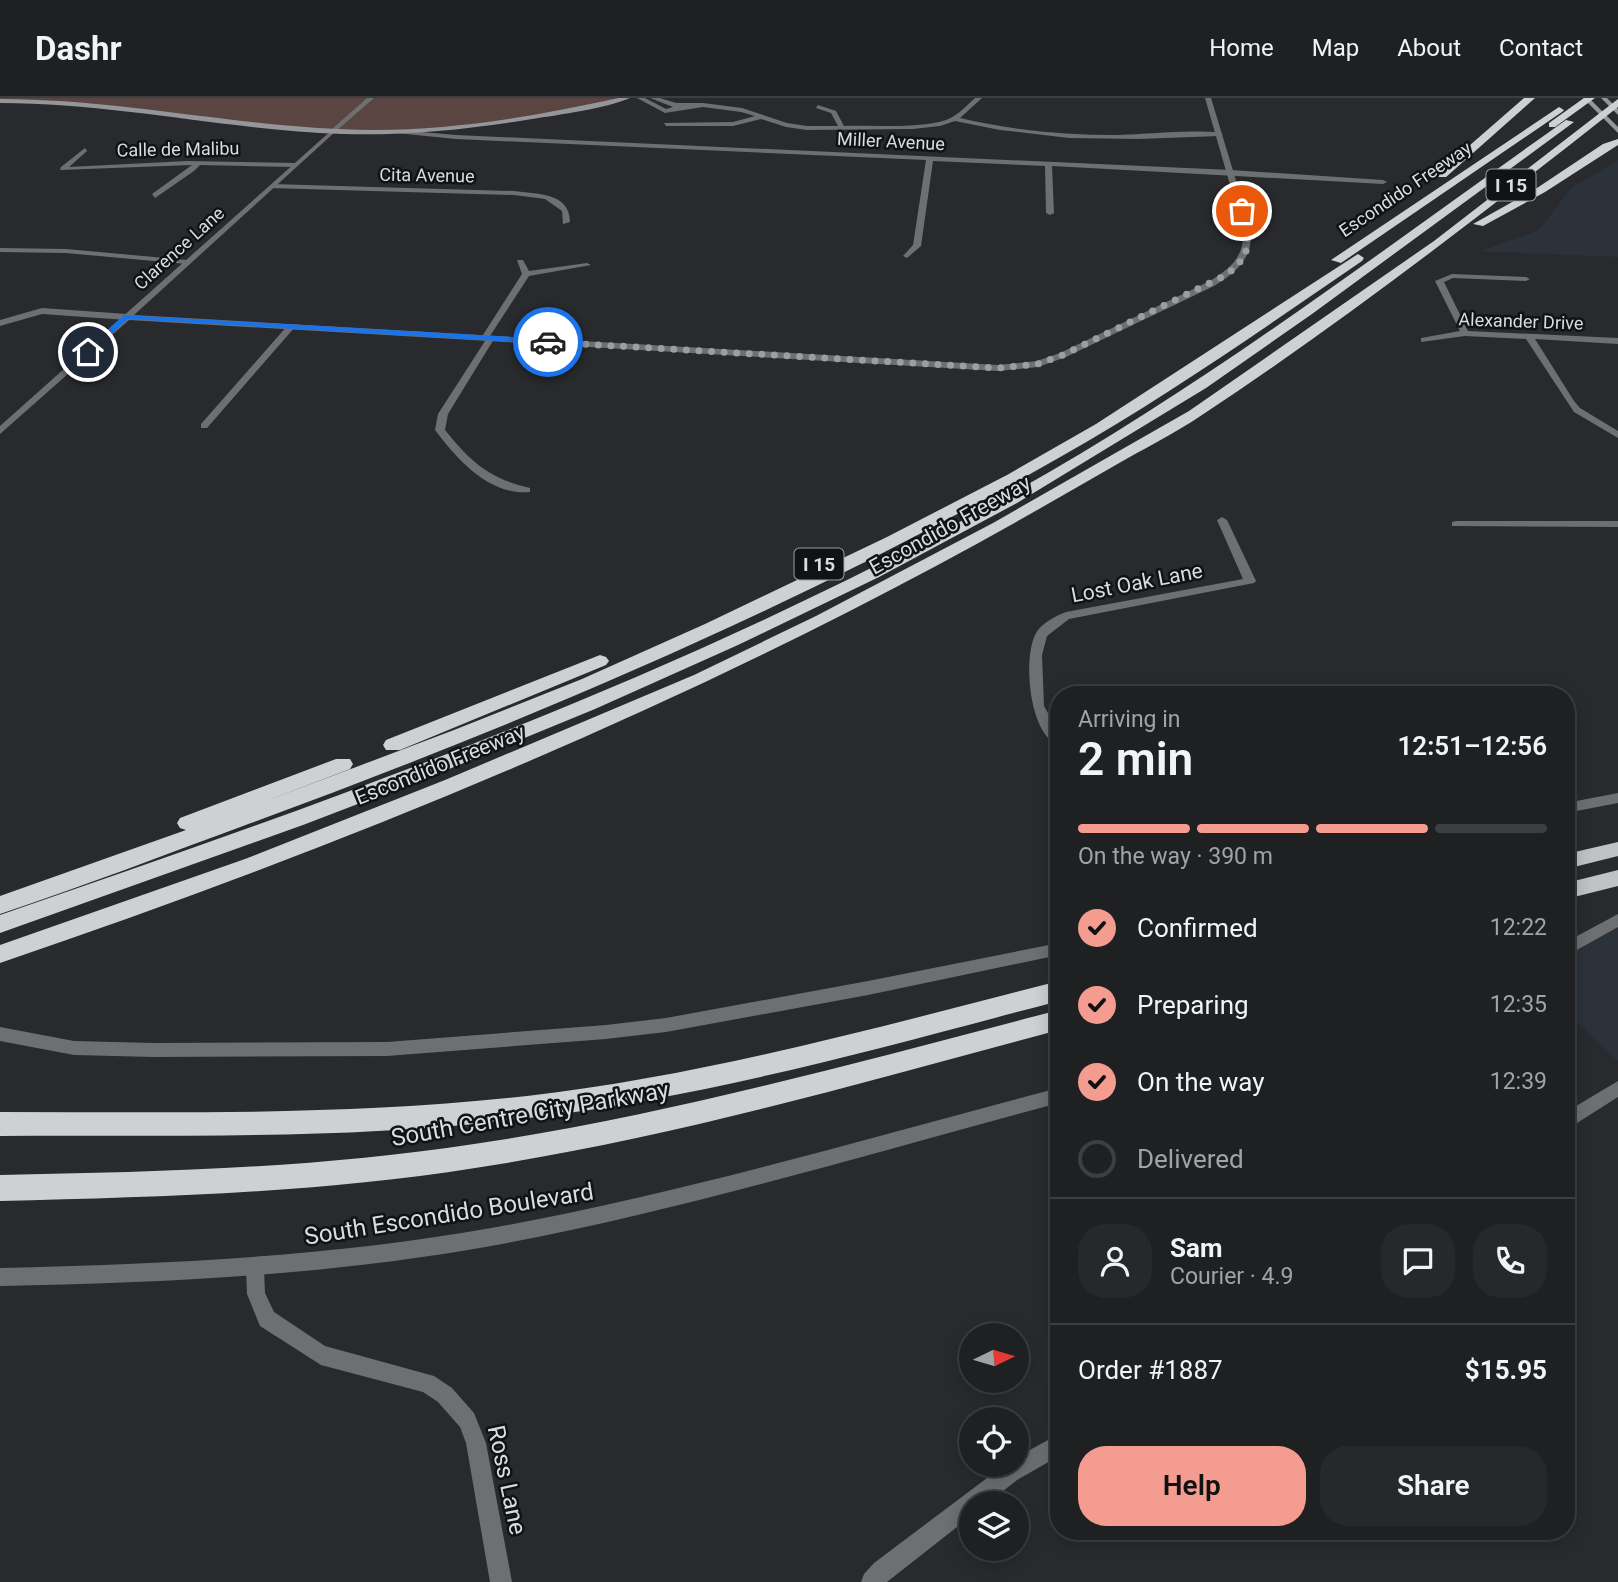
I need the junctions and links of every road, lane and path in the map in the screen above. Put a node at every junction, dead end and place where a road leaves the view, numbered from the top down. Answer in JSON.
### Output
{"nodes":[{"id":1,"x":371,"y":98,"type":"edge"},
{"id":2,"x":627,"y":98,"type":"edge"},
{"id":3,"x":640,"y":98,"type":"edge"},
{"id":4,"x":653,"y":98,"type":"edge"},
{"id":5,"x":979,"y":98,"type":"edge"},
{"id":6,"x":1208,"y":98,"type":"edge"},
{"id":7,"x":1530,"y":98,"type":"edge"},
{"id":8,"x":1604,"y":99,"type":"edge"},
{"id":9,"x":0,"y":102,"type":"edge"},
{"id":10,"x":1618,"y":102,"type":"edge"},
{"id":11,"x":1581,"y":106,"type":"edge"},
{"id":12,"x":677,"y":107,"type":"junction"},
{"id":13,"x":818,"y":107,"type":"dead end"},
{"id":14,"x":1618,"y":113,"type":"edge"},
{"id":15,"x":760,"y":117,"type":"junction"},
{"id":16,"x":955,"y":119,"type":"junction"},
{"id":17,"x":666,"y":124,"type":"dead end"},
{"id":18,"x":842,"y":128,"type":"junction"},
{"id":19,"x":333,"y":131,"type":"junction"},
{"id":20,"x":1618,"y":131,"type":"edge"},
{"id":21,"x":398,"y":132,"type":"junction"},
{"id":22,"x":1220,"y":134,"type":"junction"},
{"id":23,"x":1618,"y":142,"type":"edge"},
{"id":24,"x":1618,"y":149,"type":"edge"},
{"id":25,"x":85,"y":150,"type":"dead end"},
{"id":26,"x":1598,"y":153,"type":"junction"},
{"id":27,"x":1492,"y":156,"type":"junction"},
{"id":28,"x":930,"y":158,"type":"junction"},
{"id":29,"x":198,"y":163,"type":"junction"},
{"id":30,"x":1048,"y":164,"type":"junction"},
{"id":31,"x":295,"y":165,"type":"junction"},
{"id":32,"x":1231,"y":172,"type":"junction"},
{"id":33,"x":1474,"y":179,"type":"junction"},
{"id":34,"x":1382,"y":182,"type":"dead end"},
{"id":35,"x":272,"y":186,"type":"junction"},
{"id":36,"x":155,"y":196,"type":"dead end"},
{"id":37,"x":1426,"y":197,"type":"junction"},
{"id":38,"x":1050,"y":213,"type":"dead end"},
{"id":39,"x":566,"y":222,"type":"dead end"},
{"id":40,"x":1438,"y":243,"type":"junction"},
{"id":41,"x":0,"y":250,"type":"edge"},
{"id":42,"x":907,"y":256,"type":"dead end"},
{"id":43,"x":520,"y":261,"type":"dead end"},
{"id":44,"x":187,"y":262,"type":"junction"},
{"id":45,"x":587,"y":265,"type":"dead end"},
{"id":46,"x":526,"y":274,"type":"junction"},
{"id":47,"x":1526,"y":279,"type":"dead end"},
{"id":48,"x":127,"y":317,"type":"junction"},
{"id":49,"x":0,"y":323,"type":"edge"},
{"id":50,"x":291,"y":327,"type":"junction"},
{"id":51,"x":1465,"y":333,"type":"junction"},
{"id":52,"x":1530,"y":336,"type":"junction"},
{"id":53,"x":487,"y":339,"type":"junction"},
{"id":54,"x":1424,"y":340,"type":"dead end"},
{"id":55,"x":1618,"y":341,"type":"edge"},
{"id":56,"x":204,"y":426,"type":"dead end"},
{"id":57,"x":0,"y":430,"type":"edge"},
{"id":58,"x":1618,"y":435,"type":"edge"},
{"id":59,"x":526,"y":490,"type":"dead end"},
{"id":60,"x":1222,"y":520,"type":"dead end"},
{"id":61,"x":1456,"y":524,"type":"dead end"},
{"id":62,"x":1618,"y":524,"type":"edge"},
{"id":63,"x":1050,"y":731,"type":"edge"},
{"id":64,"x":1618,"y":798,"type":"edge"},
{"id":65,"x":1575,"y":806,"type":"edge"},
{"id":66,"x":1618,"y":849,"type":"edge"},
{"id":67,"x":1575,"y":860,"type":"edge"},
{"id":68,"x":1618,"y":878,"type":"edge"},
{"id":69,"x":0,"y":889,"type":"edge"},
{"id":70,"x":1575,"y":889,"type":"edge"},
{"id":71,"x":0,"y":905,"type":"edge"},
{"id":72,"x":1618,"y":920,"type":"edge"},
{"id":73,"x":0,"y":924,"type":"edge"},
{"id":74,"x":1575,"y":945,"type":"edge"},
{"id":75,"x":1050,"y":951,"type":"edge"},
{"id":76,"x":0,"y":954,"type":"edge"},
{"id":77,"x":1050,"y":993,"type":"edge"},
{"id":78,"x":1050,"y":1022,"type":"edge"},
{"id":79,"x":0,"y":1034,"type":"edge"},
{"id":80,"x":1618,"y":1088,"type":"edge"},
{"id":81,"x":1050,"y":1097,"type":"edge"},
{"id":82,"x":1575,"y":1116,"type":"edge"},
{"id":83,"x":0,"y":1124,"type":"edge"},
{"id":84,"x":0,"y":1188,"type":"edge"},
{"id":85,"x":255,"y":1269,"type":"junction"},
{"id":86,"x":0,"y":1278,"type":"edge"},
{"id":87,"x":1050,"y":1449,"type":"edge"},
{"id":88,"x":501,"y":1582,"type":"edge"},
{"id":89,"x":872,"y":1582,"type":"edge"}],
"edges":[{"from":1,"to":19,"type":"street","name":"Clarence Lane"},
{"from":2,"to":21,"type":"main road"},
{"from":3,"to":12,"type":"street"},
{"from":4,"to":12,"type":"street"},
{"from":5,"to":16,"type":"street"},
{"from":6,"to":22,"type":"street"},
{"from":7,"to":37,"type":"highway"},
{"from":8,"to":11,"type":"highway"},
{"from":8,"to":14,"type":"main road"},
{"from":9,"to":19,"type":"main road"},
{"from":10,"to":11,"type":"highway","name":"Escondido Freeway","number":"I 15"},
{"from":11,"to":20,"type":"main road"},
{"from":11,"to":27,"type":"highway","name":"Escondido Freeway","number":"I 15"},
{"from":11,"to":33,"type":"highway"},
{"from":11,"to":40,"type":"highway","name":"Escondido Freeway","number":"I 15"},
{"from":11,"to":73,"type":"highway"},
{"from":12,"to":15,"type":"street"},
{"from":13,"to":18,"type":"street"},
{"from":15,"to":17,"type":"street"},
{"from":15,"to":18,"type":"street"},
{"from":16,"to":18,"type":"street"},
{"from":16,"to":22,"type":"street"},
{"from":19,"to":21,"type":"main road"},
{"from":19,"to":31,"type":"street","name":"Clarence Lane"},
{"from":21,"to":28,"type":"street","name":"Miller Avenue"},
{"from":22,"to":32,"type":"street"},
{"from":23,"to":26,"type":"highway"},
{"from":24,"to":26,"type":"highway"},
{"from":25,"to":29,"type":"street","name":"Calle de Malibu"},
{"from":26,"to":40,"type":"highway"},
{"from":27,"to":33,"type":"highway"},
{"from":27,"to":37,"type":"highway","name":"Escondido Freeway","number":"I 15"},
{"from":28,"to":30,"type":"street","name":"Miller Avenue"},
{"from":28,"to":42,"type":"street"},
{"from":29,"to":31,"type":"street","name":"Calle de Malibu"},
{"from":29,"to":36,"type":"street"},
{"from":30,"to":32,"type":"street","name":"Miller Avenue"},
{"from":30,"to":38,"type":"street"},
{"from":31,"to":35,"type":"street","name":"Clarence Lane"},
{"from":32,"to":34,"type":"street","name":"Miller Avenue"},
{"from":32,"to":53,"type":"street"},
{"from":33,"to":71,"type":"highway"},
{"from":35,"to":39,"type":"street","name":"Cita Avenue"},
{"from":35,"to":44,"type":"street","name":"Clarence Lane"},
{"from":37,"to":69,"type":"highway","name":"Escondido Freeway","number":"I 15"},
{"from":40,"to":76,"type":"highway","name":"Escondido Freeway","number":"I 15"},
{"from":41,"to":44,"type":"street"},
{"from":43,"to":46,"type":"street"},
{"from":44,"to":48,"type":"street","name":"Clarence Lane"},
{"from":45,"to":46,"type":"street"},
{"from":46,"to":53,"type":"street"},
{"from":47,"to":51,"type":"street"},
{"from":48,"to":49,"type":"street"},
{"from":48,"to":50,"type":"street"},
{"from":48,"to":57,"type":"street","name":"Clarence Lane"},
{"from":50,"to":53,"type":"street"},
{"from":50,"to":56,"type":"street"},
{"from":51,"to":52,"type":"street","name":"Alexander Drive"},
{"from":51,"to":54,"type":"street","name":"Alexander Drive"},
{"from":52,"to":55,"type":"street","name":"Alexander Drive"},
{"from":52,"to":58,"type":"street"},
{"from":53,"to":59,"type":"street"},
{"from":60,"to":63,"type":"street","name":"Lost Oak Lane"},
{"from":61,"to":62,"type":"street"},
{"from":64,"to":65,"type":"street"},
{"from":66,"to":67,"type":"highway"},
{"from":68,"to":70,"type":"highway"},
{"from":72,"to":74,"type":"street"},
{"from":75,"to":79,"type":"street"},
{"from":77,"to":83,"type":"highway","name":"South Centre City Parkway"},
{"from":78,"to":84,"type":"highway","name":"South Centre City Parkway"},
{"from":80,"to":82,"type":"street"},
{"from":81,"to":85,"type":"street","name":"South Escondido Boulevard"},
{"from":85,"to":86,"type":"street","name":"South Escondido Boulevard"},
{"from":85,"to":88,"type":"street","name":"Ross Lane"},
{"from":87,"to":89,"type":"street"}]}
